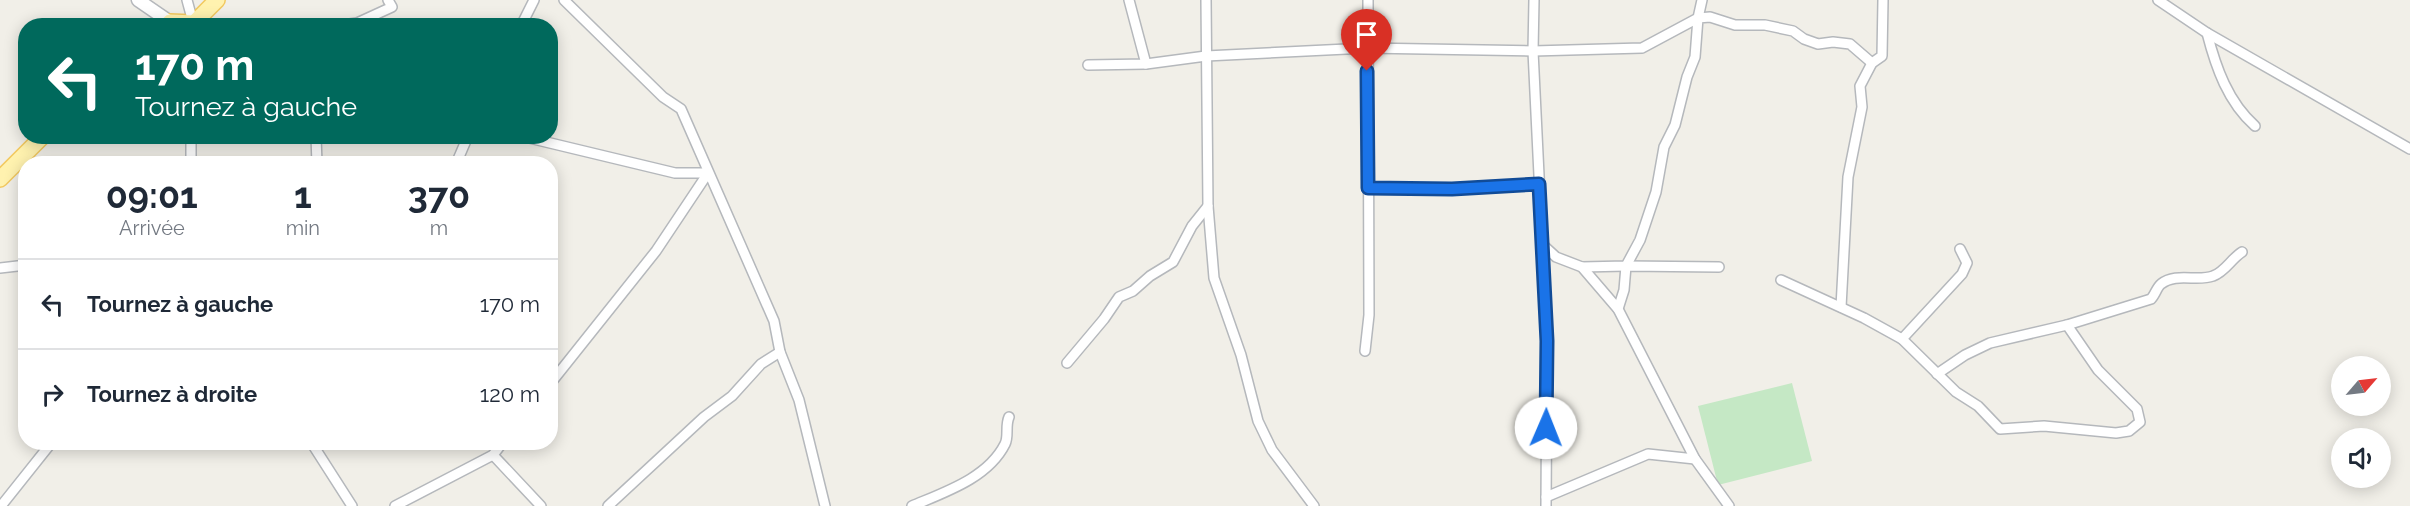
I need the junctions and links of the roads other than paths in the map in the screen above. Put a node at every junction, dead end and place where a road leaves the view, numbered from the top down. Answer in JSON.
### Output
{"nodes":[{"id":1,"x":138,"y":0,"type":"edge"},
{"id":2,"x":187,"y":0,"type":"edge"},
{"id":3,"x":217,"y":0,"type":"edge"},
{"id":4,"x":388,"y":0,"type":"edge"},
{"id":5,"x":534,"y":0,"type":"edge"},
{"id":6,"x":564,"y":0,"type":"edge"},
{"id":7,"x":1130,"y":0,"type":"edge"},
{"id":8,"x":1206,"y":0,"type":"edge"},
{"id":9,"x":1368,"y":0,"type":"edge"},
{"id":10,"x":1534,"y":0,"type":"edge"},
{"id":11,"x":1702,"y":0,"type":"edge"},
{"id":12,"x":1882,"y":0,"type":"edge"},
{"id":13,"x":2158,"y":0,"type":"edge"},
{"id":14,"x":160,"y":18,"type":"edge"},
{"id":15,"x":192,"y":18,"type":"edge"},
{"id":16,"x":200,"y":18,"type":"edge"},
{"id":17,"x":368,"y":18,"type":"edge"},
{"id":18,"x":525,"y":18,"type":"edge"},
{"id":19,"x":1698,"y":18,"type":"junction"},
{"id":20,"x":2207,"y":33,"type":"junction"},
{"id":21,"x":1367,"y":48,"type":"junction"},
{"id":22,"x":1533,"y":51,"type":"junction"},
{"id":23,"x":1206,"y":56,"type":"junction"},
{"id":24,"x":1872,"y":63,"type":"junction"},
{"id":25,"x":1146,"y":64,"type":"junction"},
{"id":26,"x":1088,"y":65,"type":"dead end"},
{"id":27,"x":2255,"y":126,"type":"dead end"},
{"id":28,"x":35,"y":144,"type":"edge"},
{"id":29,"x":555,"y":144,"type":"edge"},
{"id":30,"x":2410,"y":149,"type":"edge"},
{"id":31,"x":23,"y":156,"type":"edge"},
{"id":32,"x":18,"y":160,"type":"edge"},
{"id":33,"x":708,"y":173,"type":"junction"},
{"id":34,"x":0,"y":178,"type":"edge"},
{"id":35,"x":1539,"y":184,"type":"junction"},
{"id":36,"x":1368,"y":188,"type":"junction"},
{"id":37,"x":1208,"y":206,"type":"junction"},
{"id":38,"x":1544,"y":246,"type":"junction"},
{"id":39,"x":1960,"y":249,"type":"dead end"},
{"id":40,"x":2242,"y":252,"type":"dead end"},
{"id":41,"x":18,"y":266,"type":"edge"},
{"id":42,"x":1626,"y":266,"type":"junction"},
{"id":43,"x":1582,"y":267,"type":"junction"},
{"id":44,"x":1719,"y":267,"type":"dead end"},
{"id":45,"x":0,"y":268,"type":"edge"},
{"id":46,"x":1780,"y":280,"type":"dead end"},
{"id":47,"x":1841,"y":306,"type":"junction"},
{"id":48,"x":1618,"y":309,"type":"junction"},
{"id":49,"x":2067,"y":325,"type":"junction"},
{"id":50,"x":1902,"y":339,"type":"junction"},
{"id":51,"x":1365,"y":351,"type":"dead end"},
{"id":52,"x":780,"y":352,"type":"junction"},
{"id":53,"x":1067,"y":363,"type":"dead end"},
{"id":54,"x":558,"y":374,"type":"edge"},
{"id":55,"x":1937,"y":374,"type":"junction"},
{"id":56,"x":1009,"y":417,"type":"dead end"},
{"id":57,"x":46,"y":450,"type":"edge"},
{"id":58,"x":316,"y":450,"type":"edge"},
{"id":59,"x":496,"y":450,"type":"edge"},
{"id":60,"x":493,"y":454,"type":"junction"},
{"id":61,"x":1695,"y":459,"type":"junction"},
{"id":62,"x":1546,"y":502,"type":"edge"},
{"id":63,"x":1,"y":506,"type":"edge"},
{"id":64,"x":352,"y":506,"type":"edge"},
{"id":65,"x":395,"y":506,"type":"edge"},
{"id":66,"x":541,"y":506,"type":"edge"},
{"id":67,"x":608,"y":506,"type":"edge"},
{"id":68,"x":825,"y":506,"type":"edge"},
{"id":69,"x":912,"y":506,"type":"edge"},
{"id":70,"x":1314,"y":506,"type":"edge"},
{"id":71,"x":1729,"y":506,"type":"edge"}],
"edges":[{"from":1,"to":14,"type":"street"},
{"from":2,"to":15,"type":"street"},
{"from":3,"to":16,"type":"main road"},
{"from":4,"to":17,"type":"street"},
{"from":5,"to":18,"type":"street"},
{"from":6,"to":33,"type":"street"},
{"from":7,"to":25,"type":"street"},
{"from":8,"to":23,"type":"street"},
{"from":9,"to":21,"type":"street"},
{"from":10,"to":22,"type":"street"},
{"from":11,"to":19,"type":"street"},
{"from":12,"to":24,"type":"street"},
{"from":13,"to":20,"type":"street"},
{"from":19,"to":22,"type":"street"},
{"from":19,"to":24,"type":"street"},
{"from":19,"to":42,"type":"street"},
{"from":20,"to":27,"type":"street"},
{"from":20,"to":30,"type":"street"},
{"from":21,"to":22,"type":"street"},
{"from":21,"to":23,"type":"street"},
{"from":21,"to":36,"type":"street"},
{"from":22,"to":35,"type":"street"},
{"from":23,"to":25,"type":"street"},
{"from":23,"to":37,"type":"street"},
{"from":24,"to":47,"type":"street"},
{"from":25,"to":26,"type":"street"},
{"from":28,"to":31,"type":"main road"},
{"from":29,"to":33,"type":"street"},
{"from":32,"to":34,"type":"main road"},
{"from":33,"to":52,"type":"street"},
{"from":33,"to":54,"type":"street"},
{"from":35,"to":36,"type":"street"},
{"from":35,"to":38,"type":"street"},
{"from":36,"to":51,"type":"street"},
{"from":37,"to":53,"type":"street"},
{"from":37,"to":70,"type":"street"},
{"from":38,"to":43,"type":"street"},
{"from":38,"to":62,"type":"street"},
{"from":39,"to":50,"type":"street"},
{"from":40,"to":49,"type":"street"},
{"from":41,"to":45,"type":"street"},
{"from":42,"to":43,"type":"street"},
{"from":42,"to":44,"type":"street"},
{"from":42,"to":48,"type":"street"},
{"from":43,"to":48,"type":"street"},
{"from":46,"to":47,"type":"street"},
{"from":47,"to":50,"type":"street"},
{"from":48,"to":61,"type":"street"},
{"from":49,"to":55,"type":"street"},
{"from":49,"to":55,"type":"street"},
{"from":50,"to":55,"type":"street"},
{"from":52,"to":67,"type":"street"},
{"from":52,"to":68,"type":"street"},
{"from":56,"to":69,"type":"street"},
{"from":57,"to":63,"type":"street"},
{"from":58,"to":64,"type":"street"},
{"from":59,"to":60,"type":"street"},
{"from":60,"to":65,"type":"street"},
{"from":60,"to":66,"type":"street"},
{"from":61,"to":62,"type":"street"},
{"from":61,"to":71,"type":"street"}]}
